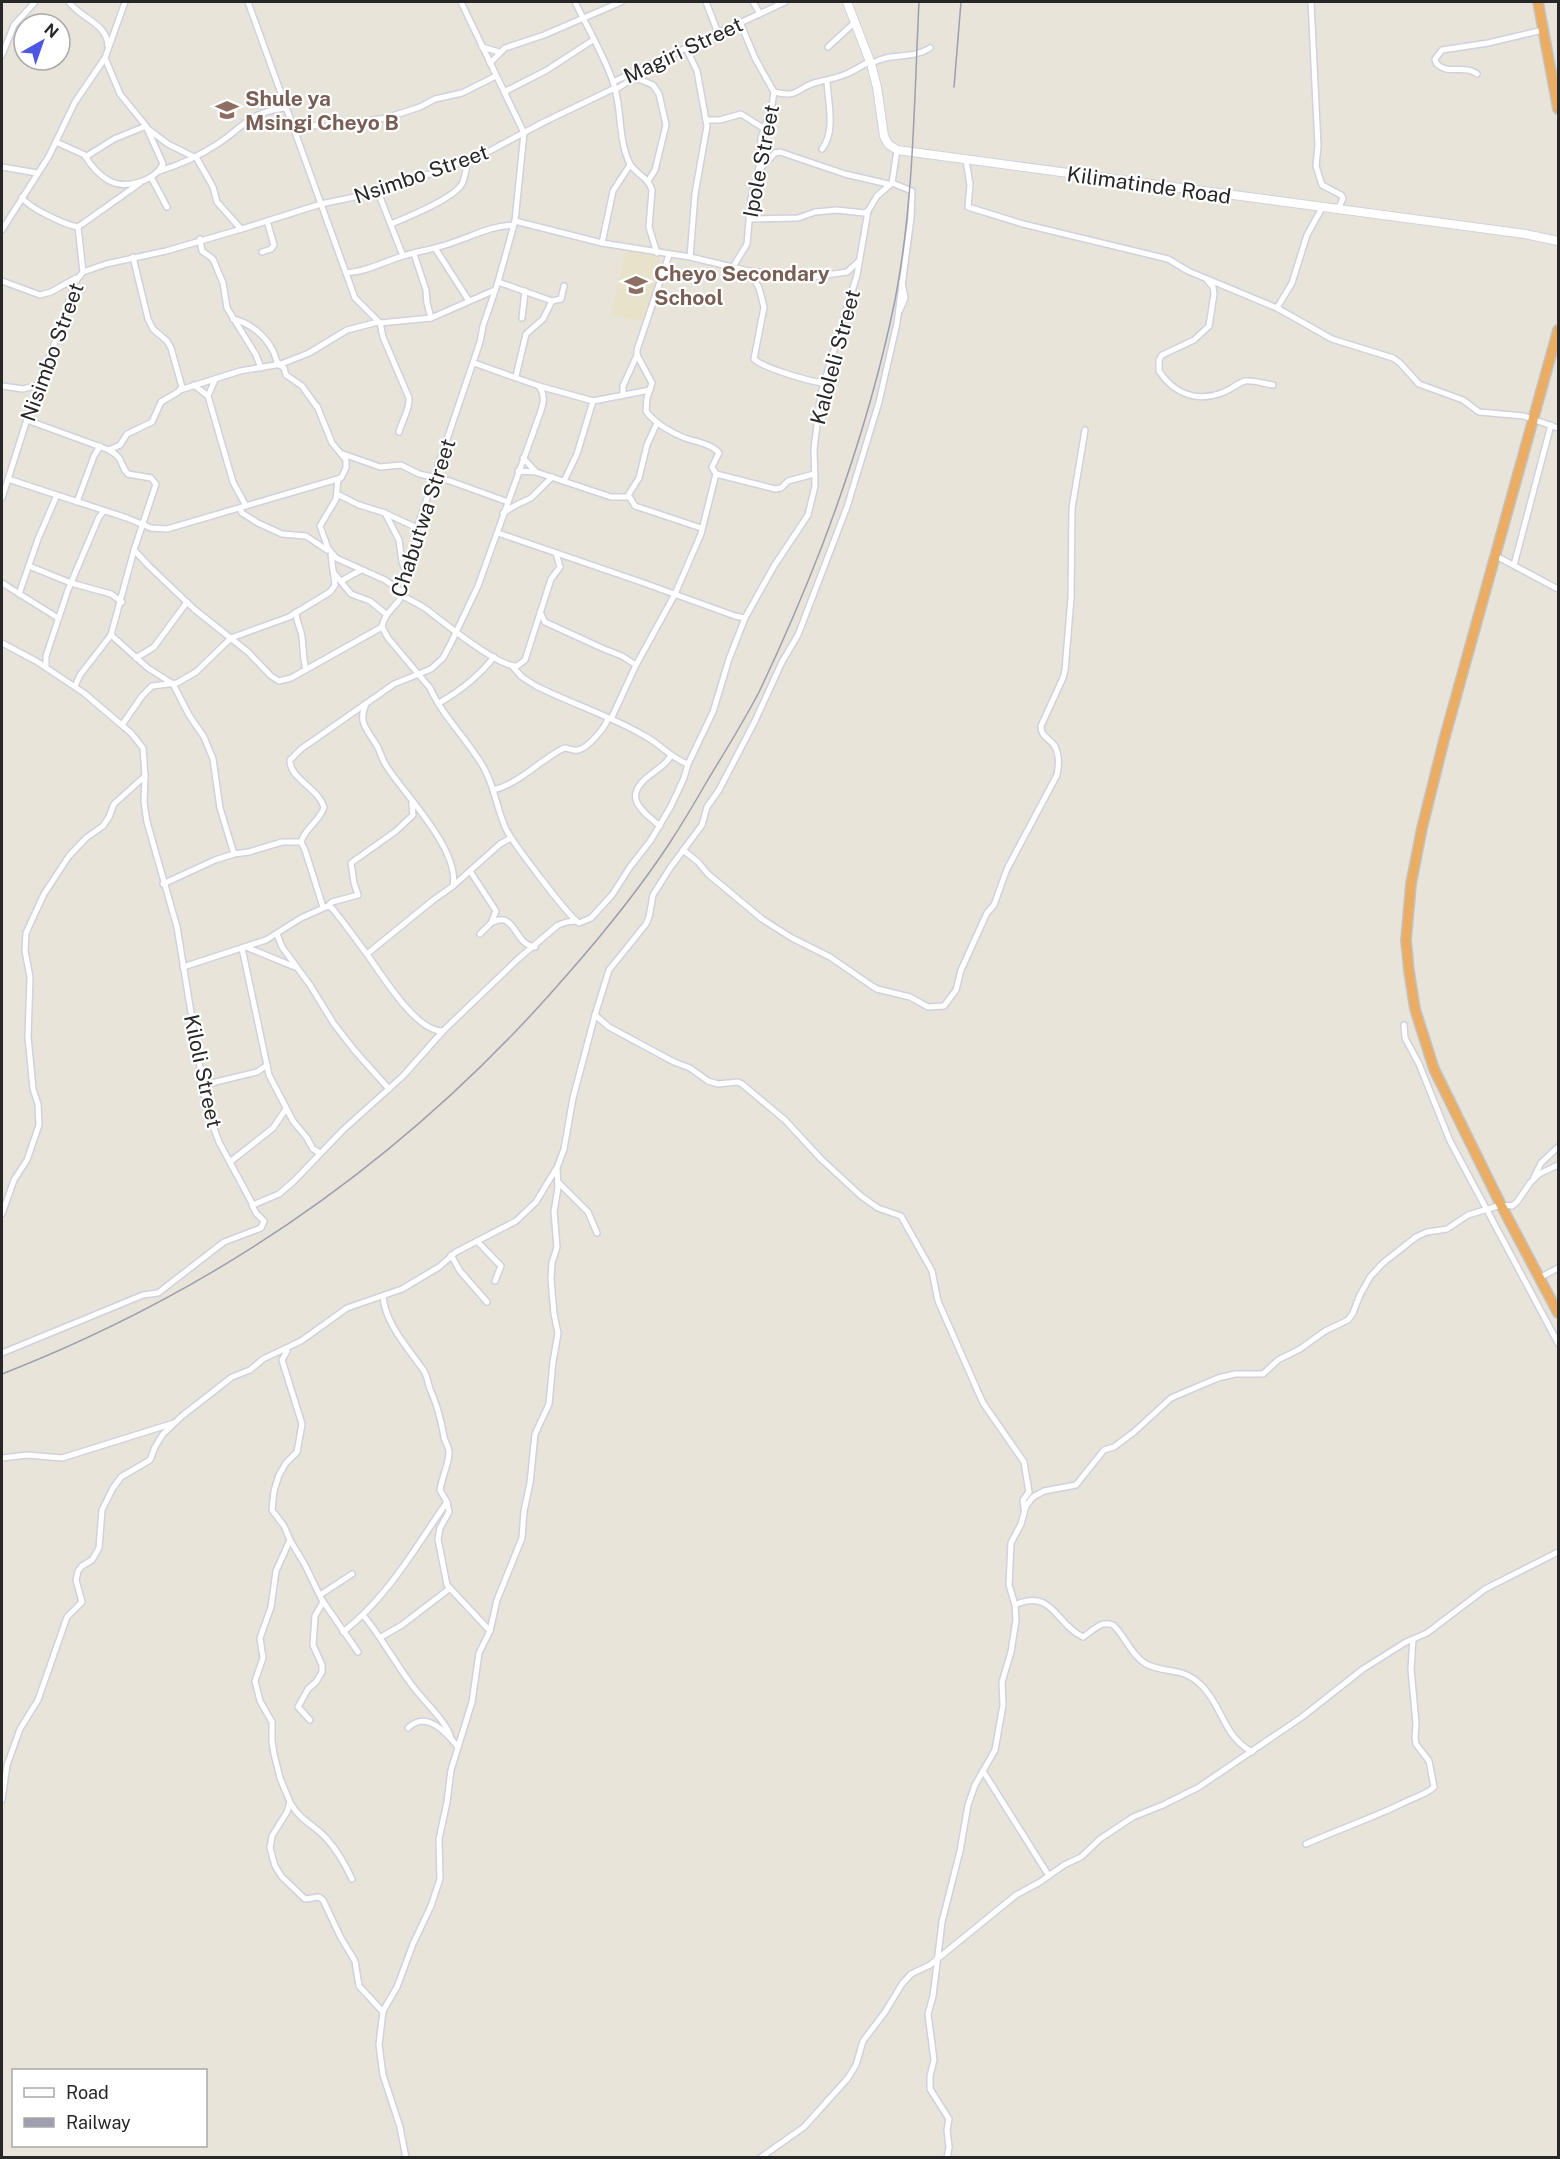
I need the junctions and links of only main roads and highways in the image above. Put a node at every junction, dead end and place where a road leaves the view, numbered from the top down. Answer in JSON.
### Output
{"nodes":[{"id":1,"x":848,"y":2,"type":"edge"},
{"id":2,"x":1538,"y":2,"type":"edge"},
{"id":3,"x":1558,"y":104,"type":"edge"},
{"id":4,"x":1558,"y":241,"type":"edge"},
{"id":5,"x":1558,"y":330,"type":"edge"},
{"id":6,"x":1558,"y":1313,"type":"edge"}],
"edges":[{"from":1,"to":4,"type":"main road","name":"Kilimatinde Road"},
{"from":2,"to":3,"type":"highway"},
{"from":5,"to":6,"type":"highway"}]}
